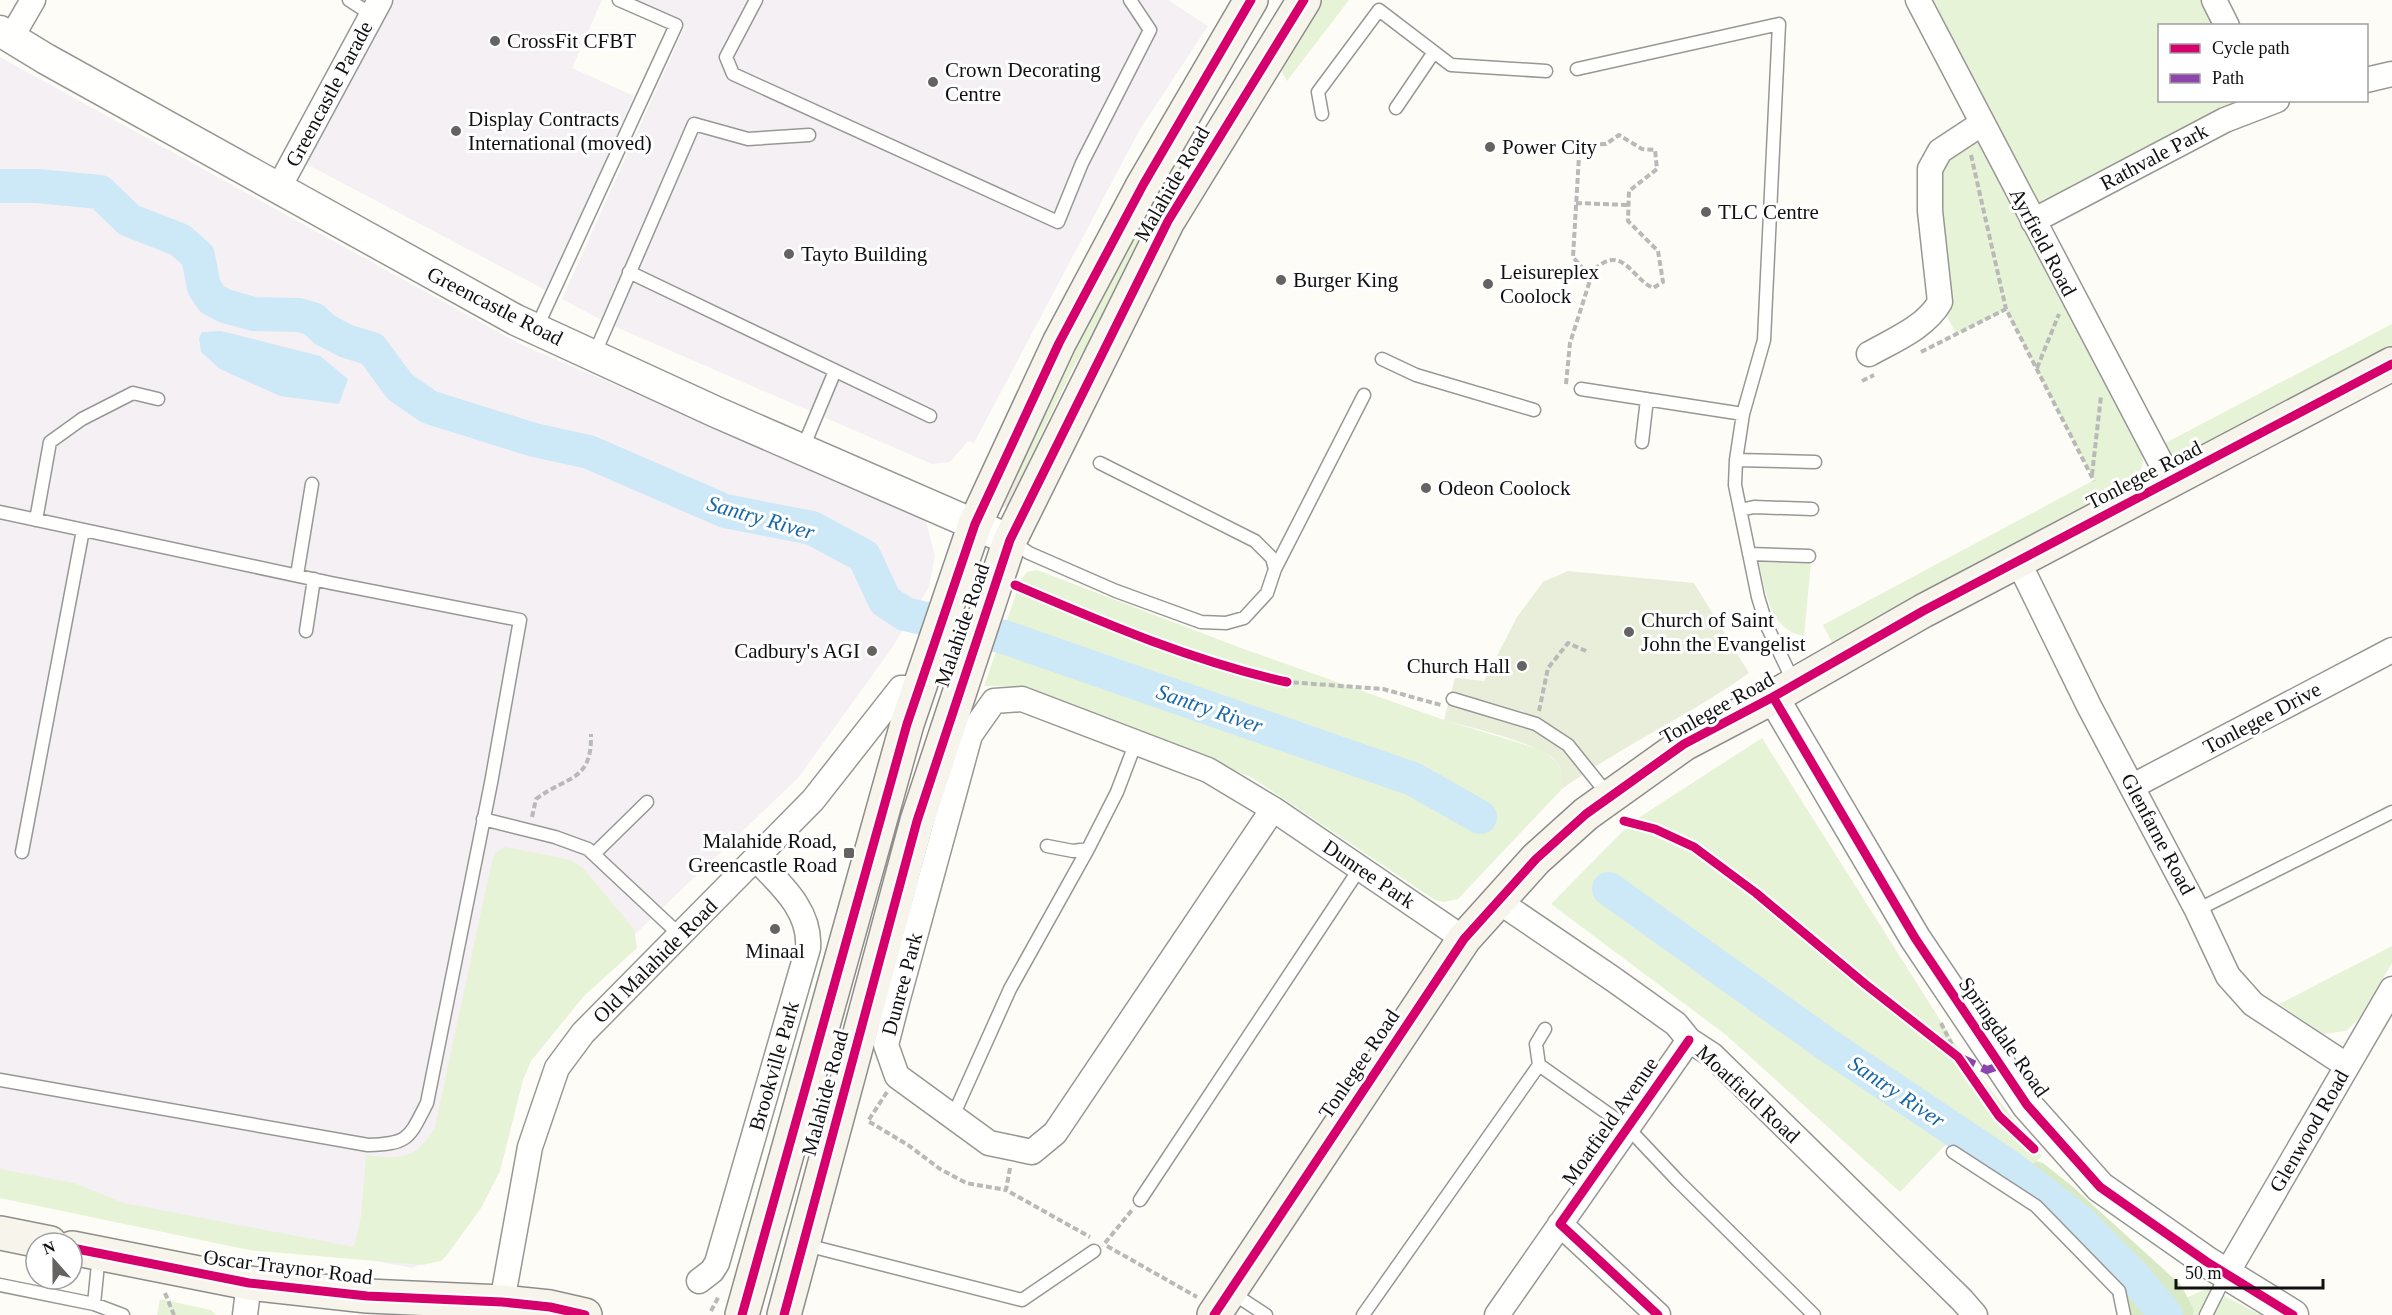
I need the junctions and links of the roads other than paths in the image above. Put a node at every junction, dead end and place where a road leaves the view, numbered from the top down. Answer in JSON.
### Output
{"nodes":[{"id":1,"x":33,"y":0,"type":"edge"},
{"id":2,"x":349,"y":0,"type":"edge"},
{"id":3,"x":619,"y":0,"type":"edge"},
{"id":4,"x":756,"y":0,"type":"edge"},
{"id":5,"x":1130,"y":0,"type":"edge"},
{"id":6,"x":1251,"y":0,"type":"edge"},
{"id":7,"x":1304,"y":0,"type":"edge"},
{"id":8,"x":1918,"y":0,"type":"edge"},
{"id":9,"x":2214,"y":0,"type":"edge"},
{"id":10,"x":376,"y":8,"type":"edge"},
{"id":11,"x":2226,"y":24,"type":"edge"},
{"id":12,"x":5,"y":35,"type":"edge"},
{"id":13,"x":1434,"y":52,"type":"junction"},
{"id":14,"x":1577,"y":69,"type":"dead end"},
{"id":15,"x":1546,"y":71,"type":"dead end"},
{"id":16,"x":2392,"y":74,"type":"edge"},
{"id":17,"x":2368,"y":80,"type":"edge"},
{"id":18,"x":2268,"y":102,"type":"edge"},
{"id":19,"x":1396,"y":108,"type":"dead end"},
{"id":20,"x":1186,"y":110,"type":"junction"},
{"id":21,"x":1322,"y":114,"type":"dead end"},
{"id":22,"x":1974,"y":129,"type":"junction"},
{"id":23,"x":1222,"y":133,"type":"junction"},
{"id":24,"x":809,"y":135,"type":"dead end"},
{"id":25,"x":278,"y":189,"type":"junction"},
{"id":26,"x":2033,"y":221,"type":"junction"},
{"id":27,"x":629,"y":272,"type":"junction"},
{"id":28,"x":536,"y":329,"type":"junction"},
{"id":29,"x":593,"y":356,"type":"junction"},
{"id":30,"x":1382,"y":359,"type":"dead end"},
{"id":31,"x":1875,"y":363,"type":"road end"},
{"id":32,"x":2392,"y":364,"type":"edge"},
{"id":33,"x":834,"y":371,"type":"junction"},
{"id":34,"x":1581,"y":389,"type":"road end"},
{"id":35,"x":1364,"y":395,"type":"dead end"},
{"id":36,"x":158,"y":399,"type":"dead end"},
{"id":37,"x":1647,"y":399,"type":"junction"},
{"id":38,"x":1534,"y":410,"type":"dead end"},
{"id":39,"x":1743,"y":414,"type":"junction"},
{"id":40,"x":930,"y":416,"type":"dead end"},
{"id":41,"x":1641,"y":442,"type":"dead end"},
{"id":42,"x":802,"y":450,"type":"junction"},
{"id":43,"x":1736,"y":460,"type":"junction"},
{"id":44,"x":1815,"y":462,"type":"dead end"},
{"id":45,"x":1100,"y":463,"type":"dead end"},
{"id":46,"x":2171,"y":482,"type":"junction"},
{"id":47,"x":312,"y":484,"type":"dead end"},
{"id":48,"x":1812,"y":509,"type":"dead end"},
{"id":49,"x":1740,"y":510,"type":"junction"},
{"id":50,"x":0,"y":512,"type":"edge"},
{"id":51,"x":36,"y":520,"type":"junction"},
{"id":52,"x":975,"y":524,"type":"junction"},
{"id":53,"x":83,"y":530,"type":"junction"},
{"id":54,"x":1010,"y":540,"type":"junction"},
{"id":55,"x":1749,"y":554,"type":"junction"},
{"id":56,"x":1809,"y":556,"type":"dead end"},
{"id":57,"x":2018,"y":561,"type":"junction"},
{"id":58,"x":1275,"y":569,"type":"junction"},
{"id":59,"x":297,"y":575,"type":"junction"},
{"id":60,"x":314,"y":579,"type":"junction"},
{"id":61,"x":306,"y":631,"type":"dead end"},
{"id":62,"x":2392,"y":650,"type":"edge"},
{"id":63,"x":919,"y":688,"type":"junction"},
{"id":64,"x":1784,"y":691,"type":"junction"},
{"id":65,"x":1456,"y":700,"type":"road end"},
{"id":66,"x":1136,"y":742,"type":"junction"},
{"id":67,"x":2133,"y":786,"type":"junction"},
{"id":68,"x":647,"y":802,"type":"dead end"},
{"id":69,"x":1273,"y":809,"type":"junction"},
{"id":70,"x":1617,"y":809,"type":"junction"},
{"id":71,"x":2392,"y":812,"type":"edge"},
{"id":72,"x":483,"y":819,"type":"junction"},
{"id":73,"x":1047,"y":846,"type":"dead end"},
{"id":74,"x":1088,"y":849,"type":"junction"},
{"id":75,"x":22,"y":852,"type":"dead end"},
{"id":76,"x":594,"y":854,"type":"junction"},
{"id":77,"x":756,"y":860,"type":"junction"},
{"id":78,"x":1360,"y":868,"type":"junction"},
{"id":79,"x":1498,"y":902,"type":"junction"},
{"id":80,"x":2197,"y":910,"type":"junction"},
{"id":81,"x":681,"y":936,"type":"junction"},
{"id":82,"x":1464,"y":939,"type":"junction"},
{"id":83,"x":2392,"y":989,"type":"edge"},
{"id":84,"x":1545,"y":1029,"type":"dead end"},
{"id":85,"x":1689,"y":1040,"type":"junction"},
{"id":86,"x":1539,"y":1065,"type":"junction"},
{"id":87,"x":2346,"y":1065,"type":"junction"},
{"id":88,"x":0,"y":1080,"type":"edge"},
{"id":89,"x":953,"y":1116,"type":"junction"},
{"id":90,"x":1628,"y":1127,"type":"junction"},
{"id":91,"x":1953,"y":1152,"type":"dead end"},
{"id":92,"x":1140,"y":1200,"type":"road end"},
{"id":93,"x":1560,"y":1224,"type":"junction"},
{"id":94,"x":0,"y":1233,"type":"edge"},
{"id":95,"x":24,"y":1238,"type":"edge"},
{"id":96,"x":804,"y":1244,"type":"junction"},
{"id":97,"x":86,"y":1250,"type":"edge"},
{"id":98,"x":1095,"y":1251,"type":"road end"},
{"id":99,"x":2227,"y":1273,"type":"junction"},
{"id":100,"x":699,"y":1281,"type":"dead end"},
{"id":101,"x":249,"y":1283,"type":"junction"},
{"id":102,"x":0,"y":1285,"type":"edge"},
{"id":103,"x":501,"y":1302,"type":"junction"},
{"id":104,"x":1222,"y":1303,"type":"edge"},
{"id":105,"x":94,"y":1304,"type":"junction"},
{"id":106,"x":724,"y":1307,"type":"edge"},
{"id":107,"x":1500,"y":1314,"type":"edge"},
{"id":108,"x":123,"y":1315,"type":"edge"},
{"id":109,"x":245,"y":1315,"type":"edge"},
{"id":110,"x":585,"y":1315,"type":"edge"},
{"id":111,"x":784,"y":1315,"type":"edge"},
{"id":112,"x":803,"y":1315,"type":"edge"},
{"id":113,"x":1266,"y":1315,"type":"edge"},
{"id":114,"x":1363,"y":1315,"type":"edge"},
{"id":115,"x":1658,"y":1315,"type":"edge"},
{"id":116,"x":1814,"y":1315,"type":"edge"},
{"id":117,"x":1975,"y":1315,"type":"edge"},
{"id":118,"x":2124,"y":1315,"type":"edge"},
{"id":119,"x":2206,"y":1315,"type":"edge"},
{"id":120,"x":2293,"y":1315,"type":"edge"}],
"edges":[{"from":1,"to":12,"type":"street"},
{"from":2,"to":10,"type":"lane"},
{"from":3,"to":28,"type":"lane"},
{"from":4,"to":5,"type":"lane"},
{"from":6,"to":20,"type":"main road","name":"Malahide Road"},
{"from":7,"to":23,"type":"main road","name":"Malahide Road"},
{"from":8,"to":22,"type":"street","name":"Ayrfield Road"},
{"from":9,"to":11,"type":"street"},
{"from":10,"to":25,"type":"street","name":"Greencastle Parade"},
{"from":12,"to":25,"type":"street","name":"Greencastle Road"},
{"from":13,"to":15,"type":"lane"},
{"from":13,"to":19,"type":"lane"},
{"from":13,"to":21,"type":"lane"},
{"from":14,"to":39,"type":"lane"},
{"from":16,"to":17,"type":"street"},
{"from":18,"to":26,"type":"street","name":"Rathvale Park"},
{"from":20,"to":23,"type":"main road"},
{"from":20,"to":52,"type":"main road","name":"Malahide Road"},
{"from":22,"to":26,"type":"street","name":"Ayrfield Road"},
{"from":22,"to":31,"type":"street"},
{"from":23,"to":54,"type":"main road","name":"Malahide Road"},
{"from":24,"to":27,"type":"lane"},
{"from":25,"to":28,"type":"street","name":"Greencastle Road"},
{"from":26,"to":46,"type":"street","name":"Ayrfield Road"},
{"from":27,"to":29,"type":"lane"},
{"from":27,"to":33,"type":"lane"},
{"from":28,"to":29,"type":"street","name":"Greencastle Road"},
{"from":29,"to":42,"type":"street","name":"Greencastle Road"},
{"from":30,"to":38,"type":"lane"},
{"from":32,"to":46,"type":"main road","name":"Tonlegee Road"},
{"from":33,"to":40,"type":"lane"},
{"from":33,"to":42,"type":"lane"},
{"from":34,"to":37,"type":"lane"},
{"from":35,"to":58,"type":"lane"},
{"from":36,"to":51,"type":"lane"},
{"from":37,"to":39,"type":"lane"},
{"from":37,"to":41,"type":"lane"},
{"from":39,"to":43,"type":"lane"},
{"from":42,"to":52,"type":"street","name":"Greencastle Road"},
{"from":43,"to":44,"type":"lane"},
{"from":43,"to":49,"type":"lane"},
{"from":45,"to":58,"type":"lane"},
{"from":46,"to":57,"type":"main road","name":"Tonlegee Road"},
{"from":47,"to":59,"type":"lane"},
{"from":48,"to":49,"type":"lane"},
{"from":49,"to":55,"type":"lane"},
{"from":50,"to":51,"type":"lane"},
{"from":51,"to":53,"type":"lane"},
{"from":52,"to":54,"type":"street","name":"Greencastle Road"},
{"from":52,"to":63,"type":"main road","name":"Malahide Road"},
{"from":53,"to":59,"type":"lane"},
{"from":53,"to":75,"type":"lane"},
{"from":54,"to":58,"type":"lane"},
{"from":54,"to":96,"type":"main road","name":"Malahide Road"},
{"from":55,"to":56,"type":"lane"},
{"from":55,"to":64,"type":"lane"},
{"from":57,"to":64,"type":"main road","name":"Tonlegee Road"},
{"from":57,"to":67,"type":"street","name":"Glenfarne Road"},
{"from":59,"to":60,"type":"lane"},
{"from":60,"to":61,"type":"lane"},
{"from":60,"to":72,"type":"lane"},
{"from":62,"to":67,"type":"street","name":"Tonlegee Drive"},
{"from":63,"to":77,"type":"street","name":"Old Malahide Road"},
{"from":63,"to":106,"type":"main road","name":"Malahide Road"},
{"from":64,"to":70,"type":"main road","name":"Tonlegee Road"},
{"from":64,"to":99,"type":"street","name":"Springdale Road"},
{"from":65,"to":70,"type":"lane"},
{"from":66,"to":69,"type":"street","name":"Dunree Park"},
{"from":66,"to":74,"type":"lane"},
{"from":66,"to":89,"type":"street","name":"Dunree Park"},
{"from":67,"to":80,"type":"street","name":"Glenfarne Road"},
{"from":68,"to":76,"type":"lane"},
{"from":69,"to":78,"type":"street","name":"Dunree Park"},
{"from":69,"to":89,"type":"street"},
{"from":70,"to":79,"type":"main road","name":"Tonlegee Road"},
{"from":71,"to":80,"type":"lane"},
{"from":72,"to":76,"type":"lane"},
{"from":72,"to":88,"type":"lane"},
{"from":73,"to":74,"type":"lane"},
{"from":74,"to":89,"type":"lane"},
{"from":76,"to":81,"type":"lane"},
{"from":77,"to":81,"type":"street","name":"Old Malahide Road"},
{"from":77,"to":100,"type":"street","name":"Brookville Park"},
{"from":78,"to":82,"type":"street","name":"Dunree Park"},
{"from":78,"to":92,"type":"lane"},
{"from":79,"to":82,"type":"main road","name":"Tonlegee Road"},
{"from":79,"to":85,"type":"street","name":"Moatfield Road"},
{"from":80,"to":87,"type":"street","name":"Glenfarne Road"},
{"from":81,"to":103,"type":"street","name":"Old Malahide Road"},
{"from":82,"to":104,"type":"main road","name":"Tonlegee Road"},
{"from":83,"to":87,"type":"street","name":"Glenwood Road"},
{"from":84,"to":86,"type":"lane"},
{"from":85,"to":90,"type":"street","name":"Moatfield Avenue"},
{"from":85,"to":117,"type":"street","name":"Moatfield Road"},
{"from":86,"to":90,"type":"lane"},
{"from":86,"to":114,"type":"lane"},
{"from":87,"to":99,"type":"street","name":"Glenwood Road"},
{"from":90,"to":93,"type":"street","name":"Moatfield Avenue"},
{"from":90,"to":116,"type":"lane"},
{"from":91,"to":118,"type":"lane"},
{"from":93,"to":107,"type":"street","name":"Moatfield Avenue"},
{"from":93,"to":115,"type":"street"},
{"from":94,"to":95,"type":"main road"},
{"from":96,"to":98,"type":"lane"},
{"from":96,"to":111,"type":"main road","name":"Malahide Road"},
{"from":96,"to":112,"type":"main road"},
{"from":97,"to":101,"type":"main road","name":"Oscar Traynor Road"},
{"from":97,"to":105,"type":"lane"},
{"from":99,"to":119,"type":"lane"},
{"from":99,"to":120,"type":"street","name":"Springdale Road"},
{"from":101,"to":103,"type":"main road","name":"Oscar Traynor Road"},
{"from":101,"to":109,"type":"street"},
{"from":102,"to":105,"type":"lane"},
{"from":103,"to":110,"type":"main road","name":"Oscar Traynor Road"},
{"from":104,"to":113,"type":"lane"},
{"from":105,"to":108,"type":"lane"}]}
